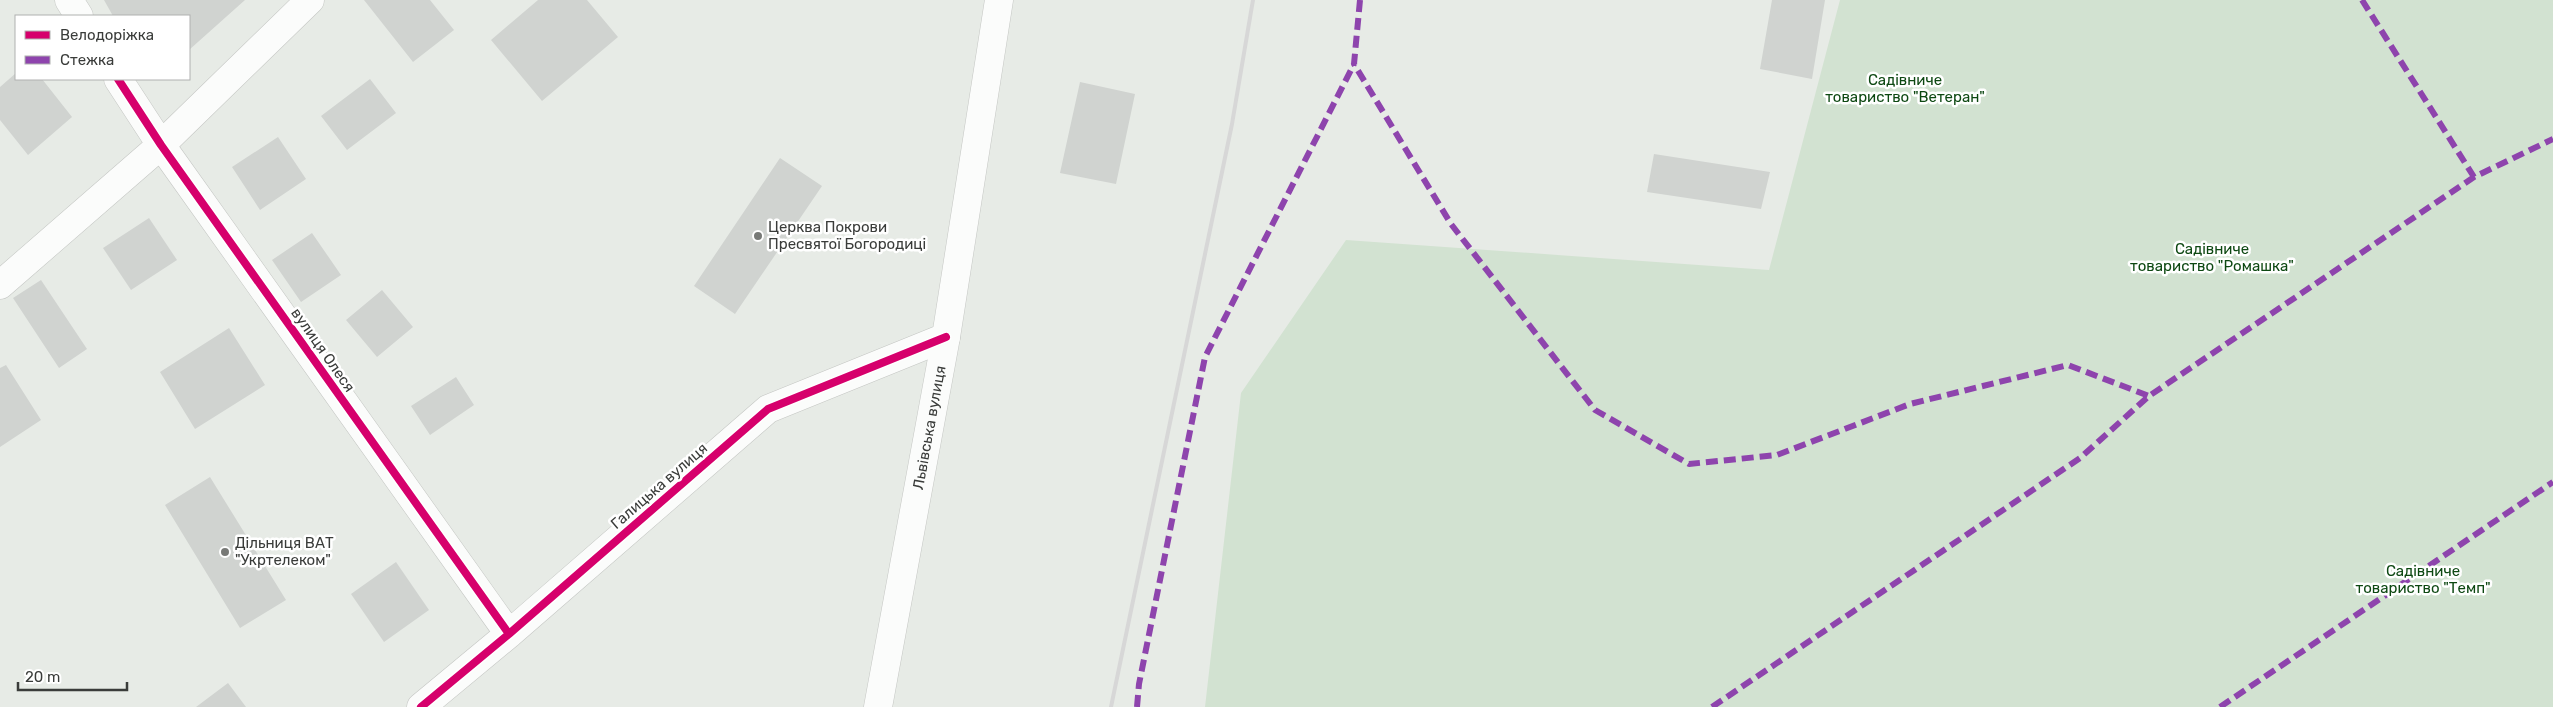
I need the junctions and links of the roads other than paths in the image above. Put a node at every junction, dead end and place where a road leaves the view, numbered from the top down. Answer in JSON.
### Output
{"nodes":[{"id":1,"x":69,"y":0,"type":"edge"},
{"id":2,"x":310,"y":0,"type":"edge"},
{"id":3,"x":999,"y":0,"type":"edge"},
{"id":4,"x":78,"y":15,"type":"edge"},
{"id":5,"x":119,"y":80,"type":"edge"},
{"id":6,"x":161,"y":145,"type":"junction"},
{"id":7,"x":0,"y":285,"type":"edge"},
{"id":8,"x":946,"y":337,"type":"junction"},
{"id":9,"x":509,"y":634,"type":"junction"},
{"id":10,"x":421,"y":707,"type":"edge"},
{"id":11,"x":878,"y":707,"type":"edge"}],
"edges":[{"from":1,"to":4,"type":"street"},
{"from":2,"to":6,"type":"street"},
{"from":3,"to":8,"type":"street","name":"Львівська вулиця"},
{"from":5,"to":6,"type":"street","name":"вулиця Олеся"},
{"from":6,"to":7,"type":"street"},
{"from":6,"to":9,"type":"street","name":"вулиця Олеся"},
{"from":8,"to":9,"type":"street","name":"Галицька вулиця"},
{"from":8,"to":11,"type":"street","name":"Львівська вулиця"},
{"from":9,"to":10,"type":"street","name":"Галицька вулиця"}]}
